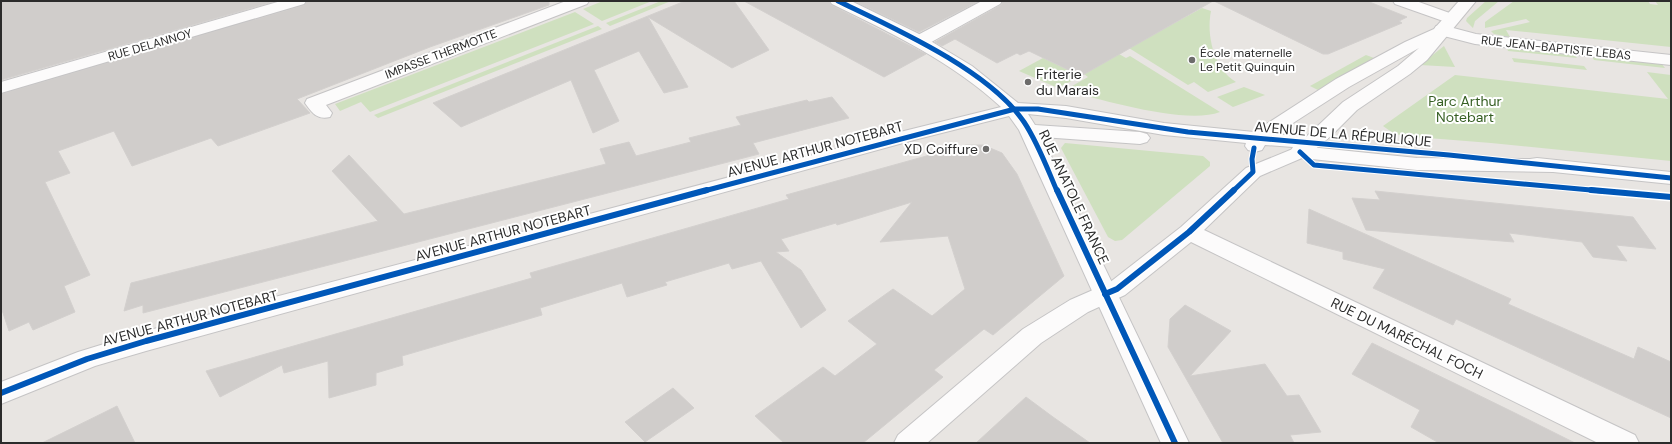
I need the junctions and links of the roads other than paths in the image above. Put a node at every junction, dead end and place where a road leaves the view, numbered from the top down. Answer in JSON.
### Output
{"nodes":[{"id":1,"x":298,"y":1,"type":"edge"},
{"id":2,"x":581,"y":1,"type":"edge"},
{"id":3,"x":838,"y":1,"type":"edge"},
{"id":4,"x":994,"y":1,"type":"edge"},
{"id":5,"x":1401,"y":1,"type":"edge"},
{"id":6,"x":1468,"y":1,"type":"edge"},
{"id":7,"x":1447,"y":24,"type":"junction"},
{"id":8,"x":920,"y":41,"type":"junction"},
{"id":9,"x":1671,"y":60,"type":"edge"},
{"id":10,"x":1,"y":88,"type":"edge"},
{"id":11,"x":1015,"y":109,"type":"junction"},
{"id":12,"x":323,"y":113,"type":"dead end"},
{"id":13,"x":1030,"y":130,"type":"junction"},
{"id":14,"x":1255,"y":144,"type":"junction"},
{"id":15,"x":1305,"y":148,"type":"junction"},
{"id":16,"x":1253,"y":172,"type":"junction"},
{"id":17,"x":1671,"y":178,"type":"edge"},
{"id":18,"x":1189,"y":232,"type":"junction"},
{"id":19,"x":1105,"y":294,"type":"junction"},
{"id":20,"x":1,"y":393,"type":"edge"},
{"id":21,"x":908,"y":443,"type":"edge"},
{"id":22,"x":1175,"y":443,"type":"edge"},
{"id":23,"x":1625,"y":443,"type":"edge"}],
"edges":[{"from":1,"to":10,"type":"street","name":"RUE DELANNOY"},
{"from":2,"to":12,"type":"street","name":"IMPASSE THERMOTTE"},
{"from":3,"to":8,"type":"street","name":"RUE ANATOLE FRANCE"},
{"from":4,"to":8,"type":"street"},
{"from":5,"to":7,"type":"street","name":"RUE JEAN-BAPTISTE LEBAS"},
{"from":6,"to":7,"type":"street"},
{"from":7,"to":9,"type":"street","name":"RUE JEAN-BAPTISTE LEBAS"},
{"from":7,"to":14,"type":"street"},
{"from":7,"to":15,"type":"street"},
{"from":8,"to":11,"type":"street","name":"RUE ANATOLE FRANCE"},
{"from":11,"to":13,"type":"street","name":"RUE ANATOLE FRANCE"},
{"from":11,"to":14,"type":"street","name":"AVENUE DE LA RÉPUBLIQUE"},
{"from":11,"to":20,"type":"street","name":"AVENUE ARTHUR NOTEBART"},
{"from":13,"to":14,"type":"street","name":"AVENUE DE LA RÉPUBLIQUE"},
{"from":13,"to":19,"type":"street","name":"RUE ANATOLE FRANCE"},
{"from":14,"to":15,"type":"street","name":"AVENUE DE LA RÉPUBLIQUE"},
{"from":14,"to":16,"type":"street"},
{"from":15,"to":16,"type":"street"},
{"from":15,"to":17,"type":"street","name":"AVENUE DE LA RÉPUBLIQUE"},
{"from":16,"to":18,"type":"street"},
{"from":18,"to":19,"type":"street"},
{"from":18,"to":23,"type":"street","name":"RUE DU MARÉCHAL FOCH"},
{"from":19,"to":21,"type":"street"},
{"from":19,"to":22,"type":"street","name":"RUE ANATOLE FRANCE"}]}
